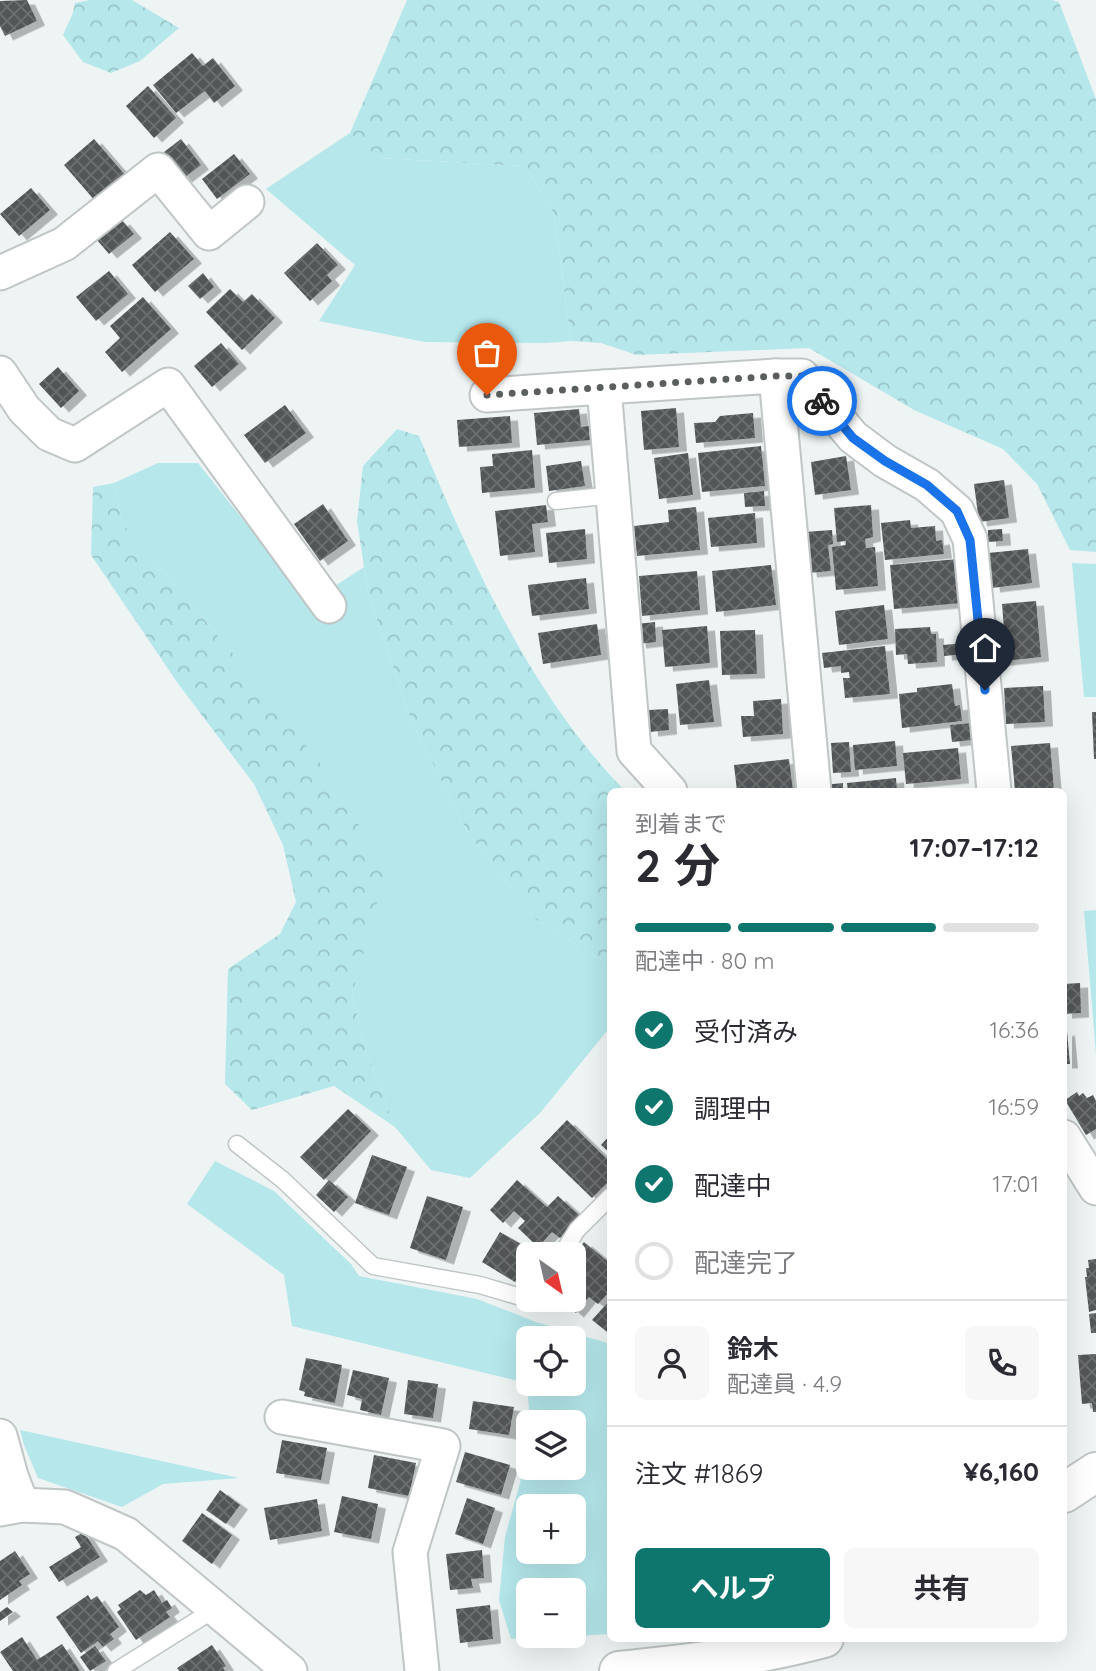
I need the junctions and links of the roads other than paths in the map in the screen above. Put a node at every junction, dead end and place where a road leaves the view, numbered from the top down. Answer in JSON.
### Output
{"nodes":[{"id":1,"x":247,"y":202,"type":"dead end"},
{"id":2,"x":0,"y":273,"type":"edge"},
{"id":3,"x":0,"y":373,"type":"edge"},
{"id":4,"x":776,"y":376,"type":"junction"},
{"id":5,"x":604,"y":387,"type":"junction"},
{"id":6,"x":487,"y":395,"type":"dead end"},
{"id":7,"x":613,"y":495,"type":"junction"},
{"id":8,"x":556,"y":501,"type":"dead end"},
{"id":9,"x":329,"y":606,"type":"dead end"},
{"id":10,"x":667,"y":788,"type":"edge"},
{"id":11,"x":814,"y":788,"type":"edge"},
{"id":12,"x":994,"y":788,"type":"edge"},
{"id":13,"x":1067,"y":1142,"type":"edge"},
{"id":14,"x":237,"y":1144,"type":"dead end"},
{"id":15,"x":1096,"y":1188,"type":"edge"},
{"id":16,"x":607,"y":1200,"type":"edge"},
{"id":17,"x":569,"y":1242,"type":"edge"},
{"id":18,"x":516,"y":1296,"type":"edge"},
{"id":19,"x":282,"y":1417,"type":"dead end"},
{"id":20,"x":0,"y":1436,"type":"edge"},
{"id":21,"x":1096,"y":1472,"type":"edge"},
{"id":22,"x":1067,"y":1491,"type":"edge"},
{"id":23,"x":11,"y":1507,"type":"edge"},
{"id":24,"x":215,"y":1609,"type":"junction"},
{"id":25,"x":810,"y":1642,"type":"edge"},
{"id":26,"x":116,"y":1671,"type":"edge"},
{"id":27,"x":290,"y":1671,"type":"edge"},
{"id":28,"x":422,"y":1671,"type":"edge"},
{"id":29,"x":619,"y":1671,"type":"edge"}],
"edges":[{"from":1,"to":2,"type":"street"},
{"from":3,"to":9,"type":"street"},
{"from":4,"to":5,"type":"street"},
{"from":4,"to":11,"type":"street"},
{"from":4,"to":12,"type":"street"},
{"from":5,"to":6,"type":"street"},
{"from":5,"to":7,"type":"street"},
{"from":7,"to":8,"type":"lane"},
{"from":7,"to":10,"type":"street"},
{"from":13,"to":15,"type":"street"},
{"from":14,"to":18,"type":"lane"},
{"from":16,"to":17,"type":"lane"},
{"from":19,"to":28,"type":"street"},
{"from":20,"to":23,"type":"street"},
{"from":21,"to":22,"type":"street"},
{"from":23,"to":24,"type":"street"},
{"from":24,"to":26,"type":"lane"},
{"from":24,"to":27,"type":"street"},
{"from":25,"to":29,"type":"street"}]}
